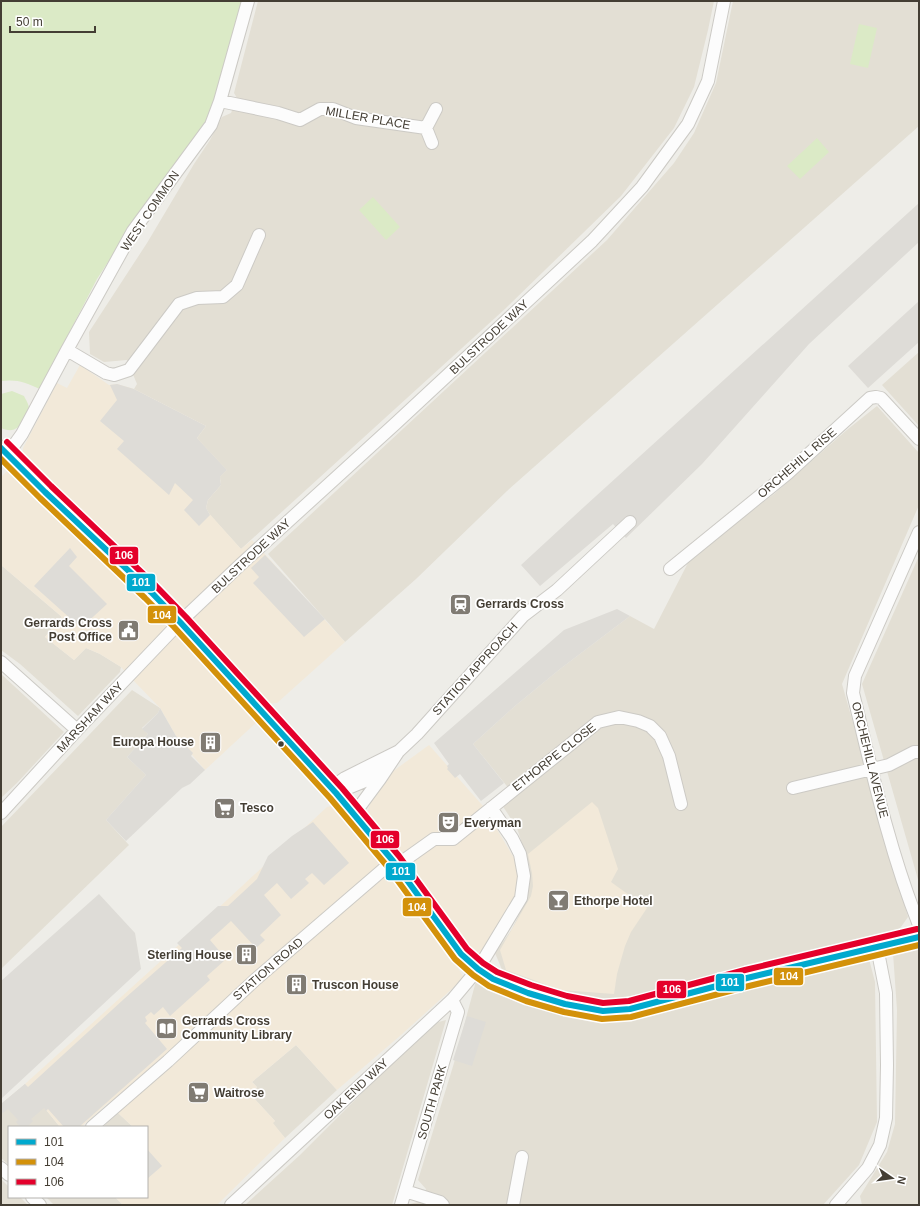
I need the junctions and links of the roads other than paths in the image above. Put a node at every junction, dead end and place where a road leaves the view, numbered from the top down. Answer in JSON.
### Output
{"nodes":[{"id":1,"x":248,"y":1,"type":"edge"},
{"id":2,"x":724,"y":1,"type":"edge"},
{"id":3,"x":220,"y":101,"type":"junction"},
{"id":4,"x":436,"y":109,"type":"dead end"},
{"id":5,"x":426,"y":128,"type":"junction"},
{"id":6,"x":432,"y":143,"type":"dead end"},
{"id":7,"x":259,"y":235,"type":"dead end"},
{"id":8,"x":67,"y":350,"type":"junction"},
{"id":9,"x":919,"y":439,"type":"edge"},
{"id":10,"x":4,"y":451,"type":"edge"},
{"id":11,"x":630,"y":522,"type":"dead end"},
{"id":12,"x":919,"y":532,"type":"edge"},
{"id":13,"x":670,"y":569,"type":"dead end"},
{"id":14,"x":180,"y":622,"type":"junction"},
{"id":15,"x":1,"y":662,"type":"edge"},
{"id":16,"x":77,"y":730,"type":"junction"},
{"id":17,"x":399,"y":751,"type":"junction"},
{"id":18,"x":919,"y":752,"type":"edge"},
{"id":19,"x":872,"y":769,"type":"junction"},
{"id":20,"x":794,"y":788,"type":"dead end"},
{"id":21,"x":333,"y":791,"type":"junction"},
{"id":22,"x":681,"y":804,"type":"dead end"},
{"id":23,"x":492,"y":808,"type":"junction"},
{"id":24,"x":1,"y":813,"type":"edge"},
{"id":25,"x":355,"y":816,"type":"junction"},
{"id":26,"x":394,"y":863,"type":"junction"},
{"id":27,"x":919,"y":925,"type":"edge"},
{"id":28,"x":919,"y":937,"type":"edge"},
{"id":29,"x":877,"y":947,"type":"junction"},
{"id":30,"x":478,"y":969,"type":"junction"},
{"id":31,"x":452,"y":1000,"type":"junction"},
{"id":32,"x":93,"y":1126,"type":"edge"},
{"id":33,"x":522,"y":1157,"type":"dead end"},
{"id":34,"x":406,"y":1192,"type":"junction"},
{"id":35,"x":838,"y":1204,"type":"edge"},
{"id":36,"x":231,"y":1205,"type":"edge"},
{"id":37,"x":401,"y":1205,"type":"edge"},
{"id":38,"x":444,"y":1205,"type":"edge"},
{"id":39,"x":513,"y":1205,"type":"edge"}],
"edges":[{"from":1,"to":3,"type":"street","name":"WEST COMMON"},
{"from":2,"to":14,"type":"street","name":"BULSTRODE WAY"},
{"from":3,"to":5,"type":"street","name":"MILLER PLACE"},
{"from":3,"to":8,"type":"street","name":"WEST COMMON"},
{"from":4,"to":5,"type":"street","name":"MILLER PLACE"},
{"from":5,"to":6,"type":"street","name":"MILLER PLACE"},
{"from":7,"to":8,"type":"street"},
{"from":8,"to":10,"type":"street","name":"WEST COMMON"},
{"from":9,"to":13,"type":"street","name":"ORCHEHILL RISE"},
{"from":10,"to":14,"type":"main road"},
{"from":11,"to":17,"type":"street","name":"STATION APPROACH"},
{"from":12,"to":19,"type":"street","name":"ORCHEHILL AVENUE"},
{"from":14,"to":16,"type":"street","name":"MARSHAM WAY"},
{"from":14,"to":21,"type":"main road"},
{"from":15,"to":16,"type":"street"},
{"from":16,"to":24,"type":"street","name":"MARSHAM WAY"},
{"from":17,"to":21,"type":"street"},
{"from":17,"to":25,"type":"street"},
{"from":18,"to":19,"type":"street"},
{"from":19,"to":20,"type":"street"},
{"from":19,"to":27,"type":"street","name":"ORCHEHILL AVENUE"},
{"from":21,"to":25,"type":"main road"},
{"from":22,"to":23,"type":"street","name":"ETHORPE CLOSE"},
{"from":23,"to":26,"type":"street","name":"ETHORPE CLOSE"},
{"from":23,"to":30,"type":"street","name":"OAK END WAY"},
{"from":25,"to":26,"type":"main road"},
{"from":26,"to":30,"type":"main road"},
{"from":26,"to":32,"type":"street","name":"STATION ROAD"},
{"from":28,"to":29,"type":"main road"},
{"from":29,"to":30,"type":"main road"},
{"from":29,"to":35,"type":"street"},
{"from":30,"to":31,"type":"street","name":"OAK END WAY"},
{"from":31,"to":34,"type":"street","name":"SOUTH PARK"},
{"from":31,"to":36,"type":"street","name":"OAK END WAY"},
{"from":33,"to":39,"type":"street"},
{"from":34,"to":37,"type":"street","name":"SOUTH PARK"},
{"from":34,"to":38,"type":"street"}]}
